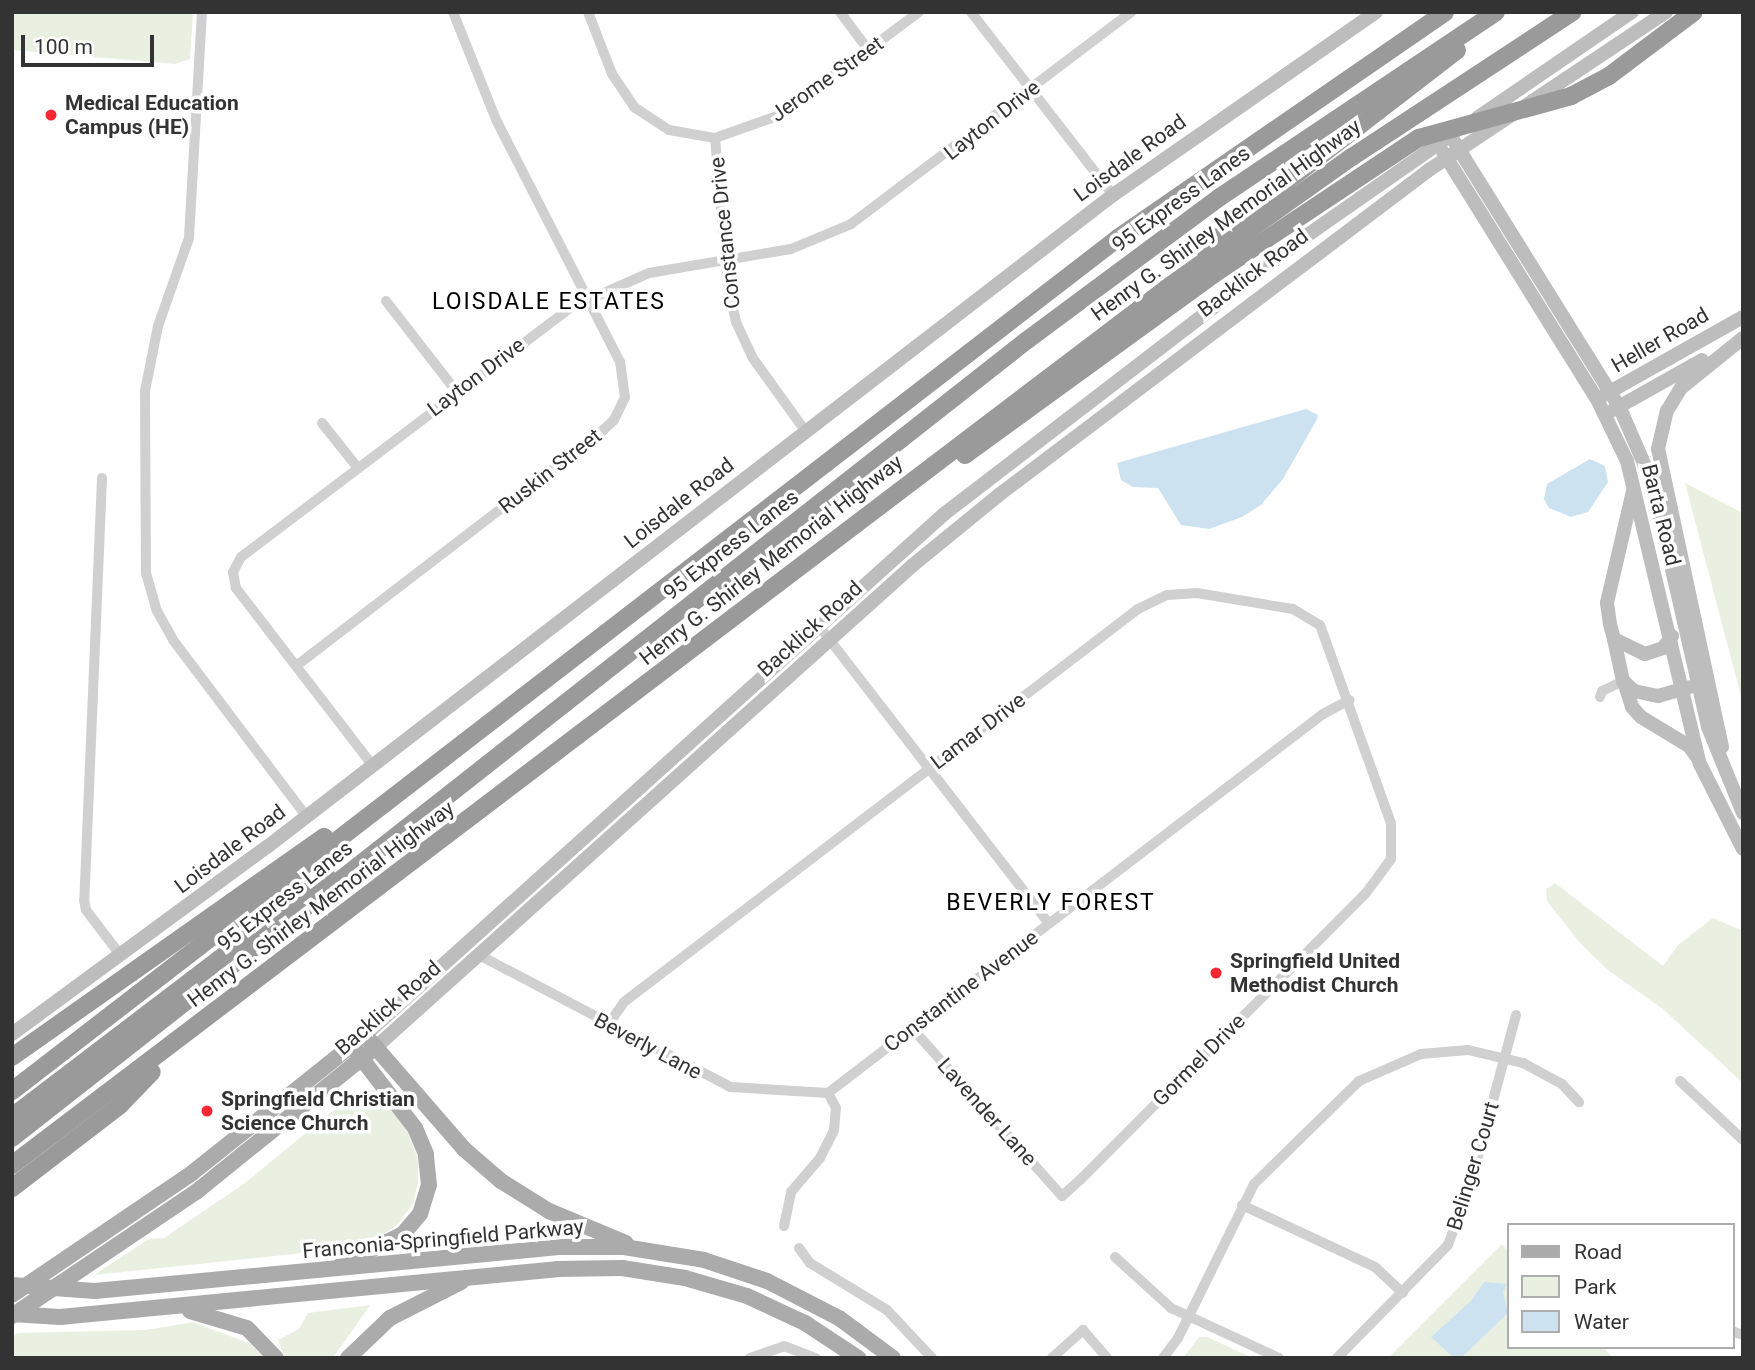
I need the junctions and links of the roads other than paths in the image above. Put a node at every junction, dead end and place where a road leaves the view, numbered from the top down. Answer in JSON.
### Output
{"nodes":[{"id":1,"x":202,"y":12,"type":"edge"},
{"id":2,"x":453,"y":12,"type":"edge"},
{"id":3,"x":588,"y":12,"type":"edge"},
{"id":4,"x":839,"y":12,"type":"edge"},
{"id":5,"x":919,"y":12,"type":"edge"},
{"id":6,"x":971,"y":12,"type":"edge"},
{"id":7,"x":1131,"y":12,"type":"edge"},
{"id":8,"x":1376,"y":12,"type":"edge"},
{"id":9,"x":1445,"y":12,"type":"edge"},
{"id":10,"x":1496,"y":12,"type":"edge"},
{"id":11,"x":1508,"y":12,"type":"edge"},
{"id":12,"x":1573,"y":12,"type":"edge"},
{"id":13,"x":1632,"y":12,"type":"edge"},
{"id":14,"x":1666,"y":12,"type":"edge"},
{"id":15,"x":1694,"y":12,"type":"edge"},
{"id":16,"x":869,"y":51,"type":"junction"},
{"id":17,"x":1031,"y":90,"type":"junction"},
{"id":18,"x":715,"y":138,"type":"junction"},
{"id":19,"x":1444,"y":139,"type":"junction"},
{"id":20,"x":1453,"y":155,"type":"junction"},
{"id":21,"x":1113,"y":195,"type":"junction"},
{"id":22,"x":725,"y":258,"type":"junction"},
{"id":23,"x":1171,"y":285,"type":"junction"},
{"id":24,"x":587,"y":299,"type":"junction"},
{"id":25,"x":386,"y":300,"type":"dead end"},
{"id":26,"x":1743,"y":317,"type":"edge"},
{"id":27,"x":1743,"y":338,"type":"edge"},
{"id":28,"x":456,"y":391,"type":"junction"},
{"id":29,"x":1612,"y":391,"type":"junction"},
{"id":30,"x":1597,"y":398,"type":"junction"},
{"id":31,"x":1619,"y":406,"type":"junction"},
{"id":32,"x":1606,"y":414,"type":"junction"},
{"id":33,"x":322,"y":423,"type":"dead end"},
{"id":34,"x":806,"y":432,"type":"junction"},
{"id":35,"x":1645,"y":466,"type":"junction"},
{"id":36,"x":358,"y":468,"type":"junction"},
{"id":37,"x":102,"y":478,"type":"dead end"},
{"id":38,"x":1634,"y":486,"type":"junction"},
{"id":39,"x":1669,"y":498,"type":"junction"},
{"id":40,"x":781,"y":582,"type":"junction"},
{"id":41,"x":1684,"y":618,"type":"junction"},
{"id":42,"x":819,"y":626,"type":"junction"},
{"id":43,"x":830,"y":639,"type":"junction"},
{"id":44,"x":1614,"y":639,"type":"junction"},
{"id":45,"x":1669,"y":641,"type":"junction"},
{"id":46,"x":296,"y":666,"type":"junction"},
{"id":47,"x":1698,"y":677,"type":"junction"},
{"id":48,"x":1623,"y":681,"type":"junction"},
{"id":49,"x":1681,"y":691,"type":"junction"},
{"id":50,"x":1600,"y":697,"type":"dead end"},
{"id":51,"x":1349,"y":700,"type":"junction"},
{"id":52,"x":1698,"y":758,"type":"junction"},
{"id":53,"x":373,"y":766,"type":"junction"},
{"id":54,"x":930,"y":768,"type":"junction"},
{"id":55,"x":1724,"y":773,"type":"junction"},
{"id":56,"x":388,"y":800,"type":"junction"},
{"id":57,"x":441,"y":802,"type":"junction"},
{"id":58,"x":1743,"y":813,"type":"edge"},
{"id":59,"x":306,"y":817,"type":"junction"},
{"id":60,"x":1743,"y":849,"type":"edge"},
{"id":61,"x":1049,"y":924,"type":"junction"},
{"id":62,"x":480,"y":955,"type":"junction"},
{"id":63,"x":121,"y":956,"type":"junction"},
{"id":64,"x":1516,"y":1015,"type":"dead end"},
{"id":65,"x":608,"y":1025,"type":"junction"},
{"id":66,"x":912,"y":1028,"type":"junction"},
{"id":67,"x":12,"y":1034,"type":"edge"},
{"id":68,"x":187,"y":1036,"type":"junction"},
{"id":69,"x":371,"y":1041,"type":"junction"},
{"id":70,"x":351,"y":1046,"type":"junction"},
{"id":71,"x":12,"y":1056,"type":"edge"},
{"id":72,"x":1505,"y":1058,"type":"junction"},
{"id":73,"x":362,"y":1059,"type":"junction"},
{"id":74,"x":1680,"y":1081,"type":"dead end"},
{"id":75,"x":12,"y":1091,"type":"edge"},
{"id":76,"x":828,"y":1093,"type":"junction"},
{"id":77,"x":1579,"y":1102,"type":"dead end"},
{"id":78,"x":12,"y":1117,"type":"edge"},
{"id":79,"x":12,"y":1138,"type":"edge"},
{"id":80,"x":1743,"y":1140,"type":"edge"},
{"id":81,"x":12,"y":1165,"type":"edge"},
{"id":82,"x":203,"y":1165,"type":"junction"},
{"id":83,"x":214,"y":1178,"type":"junction"},
{"id":84,"x":12,"y":1188,"type":"edge"},
{"id":85,"x":1062,"y":1196,"type":"joint"},
{"id":86,"x":1242,"y":1205,"type":"junction"},
{"id":87,"x":784,"y":1226,"type":"dead end"},
{"id":88,"x":799,"y":1248,"type":"dead end"},
{"id":89,"x":641,"y":1249,"type":"junction"},
{"id":90,"x":1115,"y":1257,"type":"dead end"},
{"id":91,"x":326,"y":1271,"type":"junction"},
{"id":92,"x":471,"y":1277,"type":"junction"},
{"id":93,"x":12,"y":1285,"type":"edge"},
{"id":94,"x":1403,"y":1293,"type":"junction"},
{"id":95,"x":12,"y":1295,"type":"edge"},
{"id":96,"x":177,"y":1308,"type":"junction"},
{"id":97,"x":12,"y":1315,"type":"edge"},
{"id":98,"x":1189,"y":1317,"type":"junction"},
{"id":99,"x":276,"y":1358,"type":"edge"},
{"id":100,"x":348,"y":1358,"type":"edge"},
{"id":101,"x":750,"y":1358,"type":"edge"},
{"id":102,"x":816,"y":1358,"type":"edge"},
{"id":103,"x":858,"y":1358,"type":"edge"},
{"id":104,"x":893,"y":1358,"type":"edge"},
{"id":105,"x":932,"y":1358,"type":"edge"},
{"id":106,"x":1052,"y":1358,"type":"edge"},
{"id":107,"x":1107,"y":1358,"type":"edge"},
{"id":108,"x":1163,"y":1358,"type":"edge"},
{"id":109,"x":1279,"y":1358,"type":"edge"},
{"id":110,"x":1337,"y":1358,"type":"edge"}],
"edges":[{"from":1,"to":59,"type":"street"},
{"from":2,"to":24,"type":"street","name":"Ruskin Street"},
{"from":3,"to":18,"type":"street","name":"Jerome Street"},
{"from":4,"to":16,"type":"street"},
{"from":5,"to":16,"type":"street","name":"Jerome Street"},
{"from":6,"to":17,"type":"street"},
{"from":7,"to":17,"type":"street","name":"Layton Drive"},
{"from":8,"to":21,"type":"main road","name":"Loisdale Road"},
{"from":9,"to":56,"type":"highway","name":"Henry G. Shirley Memorial Highway"},
{"from":10,"to":57,"type":"highway","name":"95 Express Lanes"},
{"from":11,"to":23,"type":"highway"},
{"from":12,"to":23,"type":"highway","name":"Henry G. Shirley Memorial Highway"},
{"from":13,"to":19,"type":"main road","name":"Backlick Road"},
{"from":14,"to":20,"type":"main road","name":"Backlick Road"},
{"from":15,"to":40,"type":"highway","bridge":true},
{"from":16,"to":18,"type":"street","name":"Jerome Street"},
{"from":17,"to":21,"type":"street"},
{"from":17,"to":22,"type":"street","name":"Layton Drive"},
{"from":18,"to":22,"type":"street","name":"Constance Drive"},
{"from":19,"to":20,"type":"main road","name":"Barta Road"},
{"from":19,"to":42,"type":"main road","name":"Backlick Road"},
{"from":20,"to":29,"type":"main road","name":"Barta Road"},
{"from":20,"to":30,"type":"main road","name":"Barta Road"},
{"from":20,"to":43,"type":"main road","name":"Backlick Road"},
{"from":21,"to":34,"type":"main road","name":"Loisdale Road"},
{"from":22,"to":24,"type":"street","name":"Layton Drive"},
{"from":22,"to":34,"type":"street","name":"Constance Drive"},
{"from":23,"to":40,"type":"highway","name":"Henry G. Shirley Memorial Highway"},
{"from":24,"to":28,"type":"street","name":"Layton Drive"},
{"from":24,"to":46,"type":"street","name":"Ruskin Street"},
{"from":25,"to":28,"type":"street"},
{"from":26,"to":29,"type":"main road","name":"Heller Road"},
{"from":27,"to":31,"type":"main road","name":"Heller Road"},
{"from":27,"to":39,"type":"main road"},
{"from":28,"to":36,"type":"street","name":"Layton Drive"},
{"from":29,"to":30,"type":"main road","name":"Heller Road"},
{"from":29,"to":31,"type":"main road","name":"Barta Road"},
{"from":30,"to":32,"type":"main road","name":"Barta Road"},
{"from":31,"to":32,"type":"main road","name":"Heller Road"},
{"from":31,"to":35,"type":"main road","name":"Barta Road"},
{"from":32,"to":38,"type":"main road","name":"Barta Road"},
{"from":33,"to":36,"type":"street"},
{"from":34,"to":53,"type":"main road","name":"Loisdale Road"},
{"from":35,"to":39,"type":"main road"},
{"from":35,"to":41,"type":"main road","name":"Barta Road"},
{"from":36,"to":46,"type":"street","name":"Layton Drive"},
{"from":37,"to":63,"type":"street"},
{"from":38,"to":44,"type":"main road"},
{"from":38,"to":45,"type":"main road","name":"Barta Road"},
{"from":39,"to":55,"type":"main road"},
{"from":40,"to":68,"type":"highway","name":"Henry G. Shirley Memorial Highway"},
{"from":41,"to":45,"type":"main road"},
{"from":41,"to":47,"type":"main road","name":"Barta Road"},
{"from":42,"to":43,"type":"street"},
{"from":42,"to":69,"type":"main road","name":"Backlick Road"},
{"from":43,"to":54,"type":"street"},
{"from":43,"to":62,"type":"main road","name":"Backlick Road"},
{"from":44,"to":45,"type":"main road"},
{"from":44,"to":48,"type":"main road"},
{"from":45,"to":49,"type":"main road","name":"Barta Road"},
{"from":46,"to":53,"type":"street","name":"Layton Drive"},
{"from":47,"to":49,"type":"main road"},
{"from":47,"to":55,"type":"main road","name":"Barta Road"},
{"from":48,"to":49,"type":"main road"},
{"from":48,"to":50,"type":"street"},
{"from":48,"to":52,"type":"main road"},
{"from":49,"to":52,"type":"main road","name":"Barta Road"},
{"from":51,"to":54,"type":"street","name":"Lamar Drive"},
{"from":51,"to":61,"type":"street","name":"Constantine Avenue"},
{"from":51,"to":85,"type":"street","name":"Gormel Drive"},
{"from":52,"to":60,"type":"main road","name":"Barta Road"},
{"from":53,"to":59,"type":"main road","name":"Loisdale Road"},
{"from":54,"to":61,"type":"street"},
{"from":54,"to":65,"type":"street","name":"Lamar Drive"},
{"from":55,"to":58,"type":"main road","name":"Barta Road"},
{"from":56,"to":71,"type":"highway"},
{"from":56,"to":75,"type":"highway","name":"Henry G. Shirley Memorial Highway"},
{"from":57,"to":78,"type":"highway"},
{"from":57,"to":79,"type":"highway","name":"95 Express Lanes"},
{"from":59,"to":63,"type":"main road","name":"Loisdale Road"},
{"from":61,"to":66,"type":"street","name":"Constantine Avenue"},
{"from":62,"to":65,"type":"street","name":"Beverly Lane"},
{"from":62,"to":69,"type":"main road","name":"Backlick Road"},
{"from":63,"to":67,"type":"main road","name":"Loisdale Road"},
{"from":64,"to":72,"type":"street","name":"Belinger Court"},
{"from":65,"to":76,"type":"street","name":"Beverly Lane"},
{"from":66,"to":76,"type":"street","name":"Constantine Avenue"},
{"from":66,"to":85,"type":"street","name":"Lavender Lane"},
{"from":68,"to":81,"type":"highway","name":"Henry G. Shirley Memorial Highway"},
{"from":68,"to":84,"type":"highway"},
{"from":69,"to":70,"type":"main road","name":"Backlick Road"},
{"from":69,"to":73,"type":"main road","name":"Backlick Road"},
{"from":69,"to":89,"type":"main road"},
{"from":70,"to":73,"type":"main road"},
{"from":70,"to":82,"type":"main road","name":"Backlick Road"},
{"from":72,"to":77,"type":"street"},
{"from":72,"to":86,"type":"street"},
{"from":72,"to":94,"type":"street","name":"Belinger Court"},
{"from":73,"to":83,"type":"main road","name":"Backlick Road"},
{"from":73,"to":91,"type":"main road"},
{"from":74,"to":80,"type":"street"},
{"from":76,"to":87,"type":"street"},
{"from":82,"to":83,"type":"main road"},
{"from":82,"to":95,"type":"main road","name":"Backlick Road"},
{"from":83,"to":97,"type":"main road","name":"Backlick Road"},
{"from":86,"to":94,"type":"street"},
{"from":86,"to":98,"type":"street"},
{"from":88,"to":105,"type":"street"},
{"from":89,"to":91,"type":"main road","name":"Franconia-Springfield Parkway"},
{"from":89,"to":104,"type":"main road","name":"Franconia-Springfield Parkway"},
{"from":90,"to":98,"type":"street"},
{"from":91,"to":93,"type":"main road","name":"Franconia-Springfield Parkway","bridge":true},
{"from":92,"to":96,"type":"main road","name":"Franconia-Springfield Parkway"},
{"from":92,"to":100,"type":"main road"},
{"from":92,"to":103,"type":"main road","name":"Franconia-Springfield Parkway"},
{"from":94,"to":110,"type":"street","name":"Belinger Court"},
{"from":96,"to":97,"type":"main road","name":"Franconia-Springfield Parkway","bridge":true},
{"from":96,"to":99,"type":"main road"},
{"from":98,"to":108,"type":"street"},
{"from":98,"to":109,"type":"street"},
{"from":101,"to":102,"type":"street"},
{"from":106,"to":107,"type":"street"}]}
